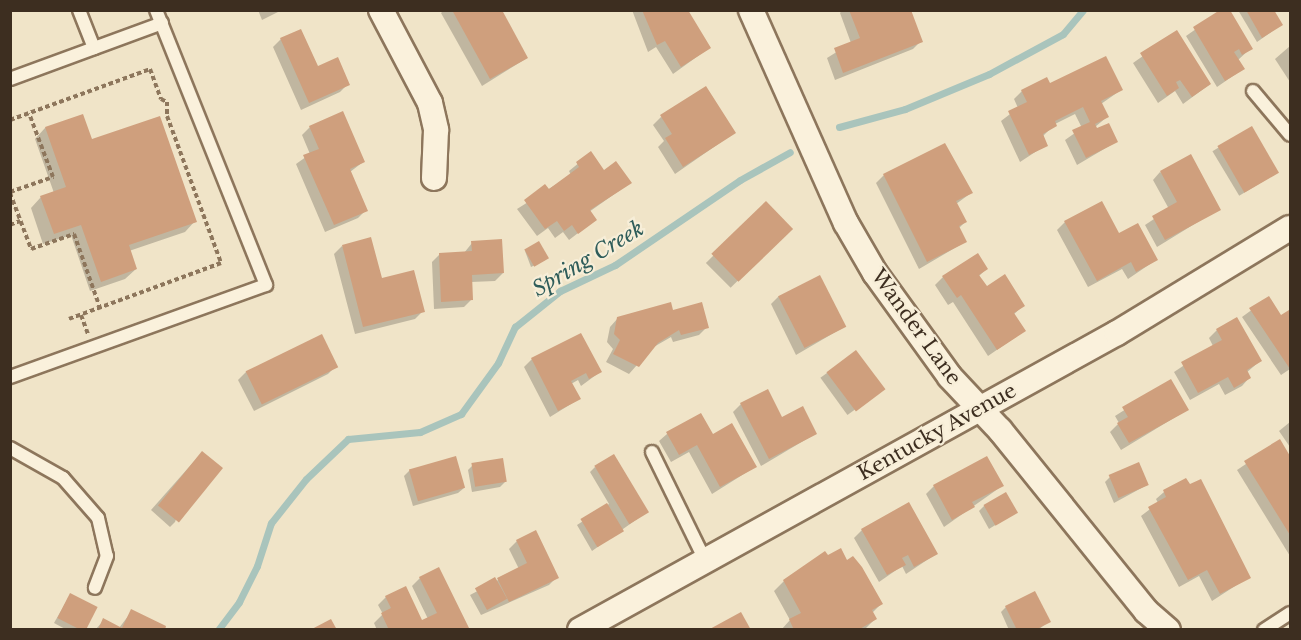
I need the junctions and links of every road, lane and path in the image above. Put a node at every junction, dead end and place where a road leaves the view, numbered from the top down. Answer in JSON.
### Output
{"nodes":[{"id":1,"x":79,"y":10,"type":"edge"},
{"id":2,"x":156,"y":10,"type":"edge"},
{"id":3,"x":381,"y":10,"type":"edge"},
{"id":4,"x":751,"y":10,"type":"edge"},
{"id":5,"x":162,"y":23,"type":"junction"},
{"id":6,"x":94,"y":48,"type":"junction"},
{"id":7,"x":10,"y":79,"type":"edge"},
{"id":8,"x":1253,"y":91,"type":"dead end"},
{"id":9,"x":29,"y":113,"type":"junction"},
{"id":10,"x":10,"y":120,"type":"edge"},
{"id":11,"x":1290,"y":135,"type":"edge"},
{"id":12,"x":434,"y":178,"type":"dead end"},
{"id":13,"x":10,"y":193,"type":"edge"},
{"id":14,"x":20,"y":221,"type":"junction"},
{"id":15,"x":10,"y":225,"type":"edge"},
{"id":16,"x":1290,"y":228,"type":"edge"},
{"id":17,"x":100,"y":308,"type":"junction"},
{"id":18,"x":69,"y":319,"type":"dead end"},
{"id":19,"x":10,"y":377,"type":"edge"},
{"id":20,"x":977,"y":409,"type":"junction"},
{"id":21,"x":10,"y":448,"type":"edge"},
{"id":22,"x":652,"y":452,"type":"dead end"},
{"id":23,"x":705,"y":560,"type":"junction"},
{"id":24,"x":95,"y":588,"type":"dead end"},
{"id":25,"x":1290,"y":613,"type":"edge"},
{"id":26,"x":580,"y":630,"type":"edge"},
{"id":27,"x":1168,"y":630,"type":"edge"},
{"id":28,"x":1264,"y":630,"type":"edge"}],
"edges":[{"from":1,"to":6,"type":"lane"},
{"from":2,"to":5,"type":"lane"},
{"from":3,"to":12,"type":"street"},
{"from":4,"to":20,"type":"street","name":"Wander Lane"},
{"from":5,"to":6,"type":"lane"},
{"from":5,"to":19,"type":"lane"},
{"from":6,"to":7,"type":"lane"},
{"from":8,"to":11,"type":"lane"},
{"from":9,"to":10,"type":"path"},
{"from":9,"to":13,"type":"path"},
{"from":9,"to":17,"type":"path"},
{"from":13,"to":14,"type":"path"},
{"from":14,"to":15,"type":"path"},
{"from":14,"to":17,"type":"path"},
{"from":16,"to":20,"type":"street","name":"Kentucky Avenue"},
{"from":17,"to":18,"type":"path"},
{"from":20,"to":23,"type":"street","name":"Kentucky Avenue"},
{"from":20,"to":27,"type":"street","name":"Wander Lane"},
{"from":21,"to":24,"type":"lane"},
{"from":22,"to":23,"type":"lane"},
{"from":23,"to":26,"type":"street","name":"Kentucky Avenue"},
{"from":25,"to":28,"type":"lane"}]}
